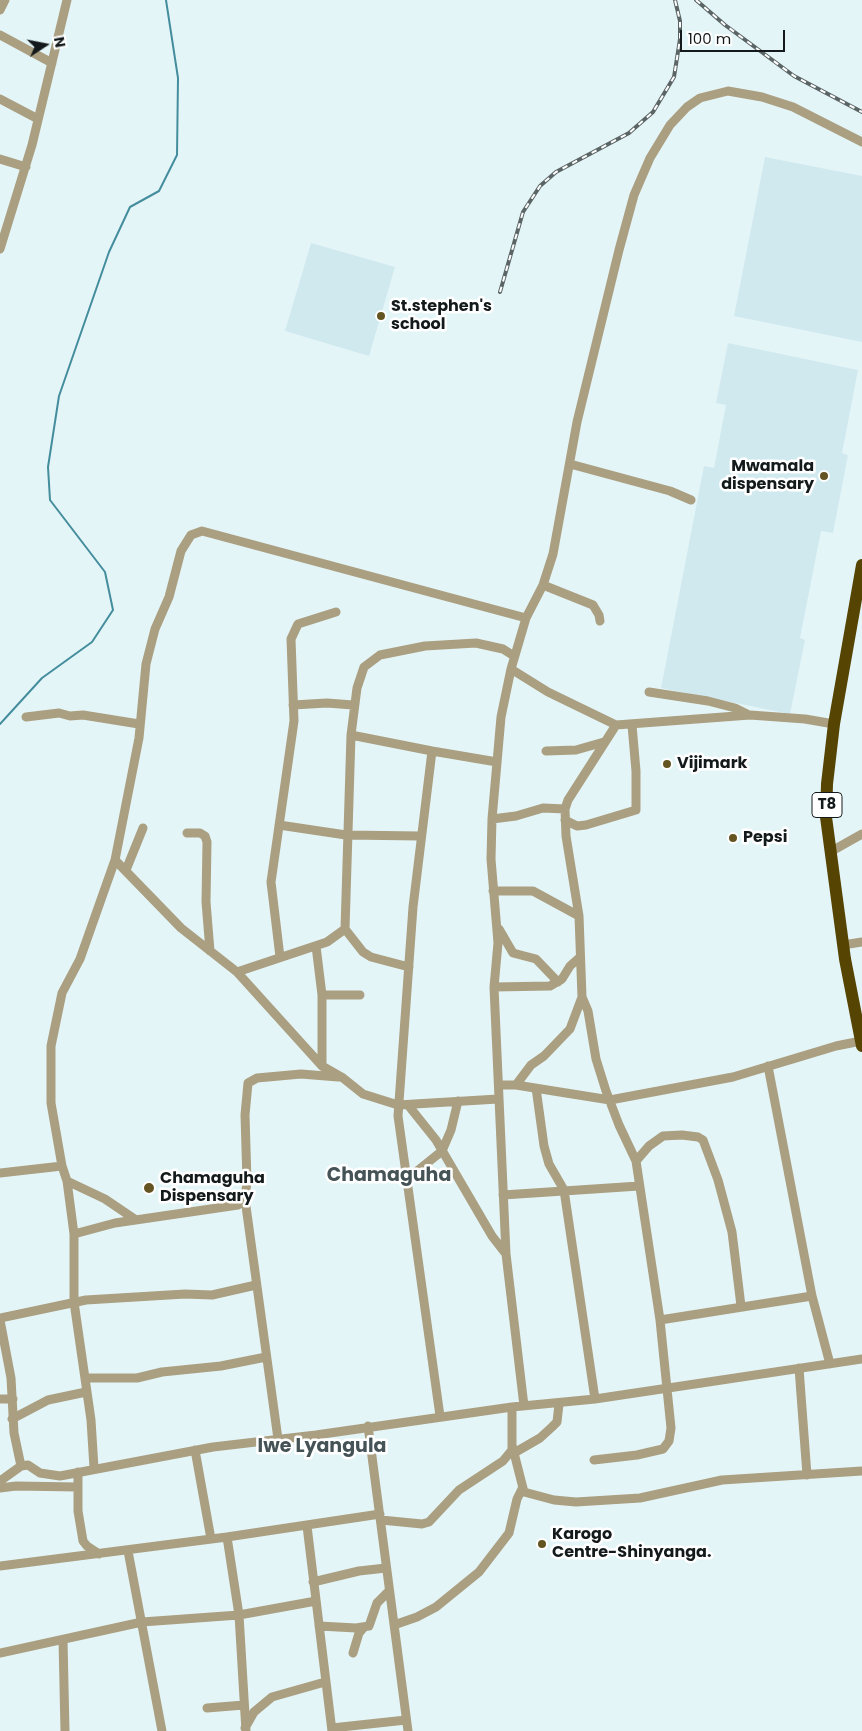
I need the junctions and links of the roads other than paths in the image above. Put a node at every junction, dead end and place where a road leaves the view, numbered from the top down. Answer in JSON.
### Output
{"nodes":[{"id":1,"x":67,"y":0,"type":"edge"},
{"id":2,"x":0,"y":35,"type":"edge"},
{"id":3,"x":52,"y":63,"type":"junction"},
{"id":4,"x":0,"y":99,"type":"edge"},
{"id":5,"x":38,"y":120,"type":"junction"},
{"id":6,"x":862,"y":142,"type":"edge"},
{"id":7,"x":0,"y":159,"type":"edge"},
{"id":8,"x":26,"y":167,"type":"junction"},
{"id":9,"x":0,"y":215,"type":"edge"},
{"id":10,"x":10,"y":219,"type":"junction"},
{"id":11,"x":0,"y":249,"type":"edge"},
{"id":12,"x":570,"y":464,"type":"junction"},
{"id":13,"x":691,"y":500,"type":"dead end"},
{"id":14,"x":862,"y":565,"type":"edge"},
{"id":15,"x":543,"y":585,"type":"junction"},
{"id":16,"x":861,"y":585,"type":"edge"},
{"id":17,"x":336,"y":612,"type":"dead end"},
{"id":18,"x":526,"y":618,"type":"junction"},
{"id":19,"x":600,"y":621,"type":"dead end"},
{"id":20,"x":514,"y":656,"type":"junction"},
{"id":21,"x":511,"y":669,"type":"junction"},
{"id":22,"x":650,"y":692,"type":"dead end"},
{"id":23,"x":293,"y":705,"type":"junction"},
{"id":24,"x":353,"y":705,"type":"junction"},
{"id":25,"x":750,"y":715,"type":"junction"},
{"id":26,"x":26,"y":718,"type":"dead end"},
{"id":27,"x":139,"y":724,"type":"junction"},
{"id":28,"x":834,"y":724,"type":"junction"},
{"id":29,"x":616,"y":725,"type":"junction"},
{"id":30,"x":632,"y":725,"type":"junction"},
{"id":31,"x":351,"y":736,"type":"junction"},
{"id":32,"x":604,"y":742,"type":"junction"},
{"id":33,"x":432,"y":751,"type":"junction"},
{"id":34,"x":546,"y":751,"type":"dead end"},
{"id":35,"x":497,"y":762,"type":"junction"},
{"id":36,"x":565,"y":809,"type":"junction"},
{"id":37,"x":492,"y":819,"type":"junction"},
{"id":38,"x":565,"y":820,"type":"junction"},
{"id":39,"x":278,"y":825,"type":"junction"},
{"id":40,"x":143,"y":828,"type":"dead end"},
{"id":41,"x":188,"y":833,"type":"dead end"},
{"id":42,"x":862,"y":834,"type":"edge"},
{"id":43,"x":346,"y":835,"type":"junction"},
{"id":44,"x":420,"y":836,"type":"junction"},
{"id":45,"x":830,"y":852,"type":"junction"},
{"id":46,"x":115,"y":860,"type":"junction"},
{"id":47,"x":126,"y":870,"type":"junction"},
{"id":48,"x":493,"y":891,"type":"junction"},
{"id":49,"x":578,"y":916,"type":"junction"},
{"id":50,"x":497,"y":924,"type":"junction"},
{"id":51,"x":345,"y":929,"type":"junction"},
{"id":52,"x":862,"y":942,"type":"edge"},
{"id":53,"x":844,"y":945,"type":"junction"},
{"id":54,"x":316,"y":946,"type":"junction"},
{"id":55,"x":210,"y":951,"type":"junction"},
{"id":56,"x":280,"y":957,"type":"junction"},
{"id":57,"x":580,"y":958,"type":"junction"},
{"id":58,"x":409,"y":967,"type":"junction"},
{"id":59,"x":237,"y":972,"type":"junction"},
{"id":60,"x":558,"y":982,"type":"junction"},
{"id":61,"x":494,"y":987,"type":"junction"},
{"id":62,"x":322,"y":995,"type":"junction"},
{"id":63,"x":360,"y":995,"type":"dead end"},
{"id":64,"x":582,"y":996,"type":"junction"},
{"id":65,"x":589,"y":1015,"type":"junction"},
{"id":66,"x":572,"y":1026,"type":"junction"},
{"id":67,"x":862,"y":1043,"type":"edge"},
{"id":68,"x":322,"y":1066,"type":"junction"},
{"id":69,"x":768,"y":1066,"type":"junction"},
{"id":70,"x":344,"y":1078,"type":"junction"},
{"id":71,"x":498,"y":1086,"type":"junction"},
{"id":72,"x":516,"y":1086,"type":"junction"},
{"id":73,"x":536,"y":1088,"type":"junction"},
{"id":74,"x":498,"y":1099,"type":"junction"},
{"id":75,"x":610,"y":1100,"type":"junction"},
{"id":76,"x":458,"y":1101,"type":"junction"},
{"id":77,"x":398,"y":1105,"type":"junction"},
{"id":78,"x":408,"y":1105,"type":"junction"},
{"id":79,"x":442,"y":1151,"type":"junction"},
{"id":80,"x":636,"y":1161,"type":"junction"},
{"id":81,"x":62,"y":1166,"type":"junction"},
{"id":82,"x":0,"y":1173,"type":"edge"},
{"id":83,"x":406,"y":1180,"type":"junction"},
{"id":84,"x":68,"y":1181,"type":"junction"},
{"id":85,"x":639,"y":1186,"type":"junction"},
{"id":86,"x":564,"y":1190,"type":"junction"},
{"id":87,"x":503,"y":1195,"type":"junction"},
{"id":88,"x":246,"y":1198,"type":"junction"},
{"id":89,"x":136,"y":1220,"type":"junction"},
{"id":90,"x":74,"y":1234,"type":"junction"},
{"id":91,"x":506,"y":1254,"type":"junction"},
{"id":92,"x":256,"y":1285,"type":"junction"},
{"id":93,"x":812,"y":1296,"type":"junction"},
{"id":94,"x":74,"y":1302,"type":"junction"},
{"id":95,"x":741,"y":1306,"type":"junction"},
{"id":96,"x":0,"y":1319,"type":"edge"},
{"id":97,"x":660,"y":1320,"type":"junction"},
{"id":98,"x":266,"y":1358,"type":"junction"},
{"id":99,"x":862,"y":1359,"type":"edge"},
{"id":100,"x":830,"y":1364,"type":"junction"},
{"id":101,"x":799,"y":1368,"type":"junction"},
{"id":102,"x":86,"y":1378,"type":"junction"},
{"id":103,"x":668,"y":1388,"type":"junction"},
{"id":104,"x":86,"y":1392,"type":"junction"},
{"id":105,"x":0,"y":1399,"type":"edge"},
{"id":106,"x":13,"y":1399,"type":"junction"},
{"id":107,"x":595,"y":1399,"type":"junction"},
{"id":108,"x":559,"y":1404,"type":"junction"},
{"id":109,"x":524,"y":1406,"type":"junction"},
{"id":110,"x":512,"y":1407,"type":"junction"},
{"id":111,"x":440,"y":1416,"type":"junction"},
{"id":112,"x":12,"y":1419,"type":"junction"},
{"id":113,"x":368,"y":1426,"type":"junction"},
{"id":114,"x":278,"y":1439,"type":"junction"},
{"id":115,"x":513,"y":1449,"type":"junction"},
{"id":116,"x":195,"y":1450,"type":"junction"},
{"id":117,"x":594,"y":1460,"type":"dead end"},
{"id":118,"x":21,"y":1466,"type":"junction"},
{"id":119,"x":94,"y":1468,"type":"junction"},
{"id":120,"x":862,"y":1471,"type":"edge"},
{"id":121,"x":78,"y":1472,"type":"junction"},
{"id":122,"x":808,"y":1475,"type":"junction"},
{"id":123,"x":0,"y":1480,"type":"edge"},
{"id":124,"x":77,"y":1487,"type":"junction"},
{"id":125,"x":0,"y":1488,"type":"edge"},
{"id":126,"x":522,"y":1490,"type":"junction"},
{"id":127,"x":380,"y":1517,"type":"junction"},
{"id":128,"x":307,"y":1526,"type":"junction"},
{"id":129,"x":227,"y":1537,"type":"junction"},
{"id":130,"x":211,"y":1540,"type":"junction"},
{"id":131,"x":84,"y":1544,"type":"junction"},
{"id":132,"x":128,"y":1551,"type":"junction"},
{"id":133,"x":100,"y":1554,"type":"junction"},
{"id":134,"x":69,"y":1558,"type":"junction"},
{"id":135,"x":0,"y":1566,"type":"edge"},
{"id":136,"x":386,"y":1568,"type":"junction"},
{"id":137,"x":313,"y":1582,"type":"junction"},
{"id":138,"x":389,"y":1591,"type":"junction"},
{"id":139,"x":316,"y":1601,"type":"junction"},
{"id":140,"x":238,"y":1614,"type":"junction"},
{"id":141,"x":142,"y":1622,"type":"junction"},
{"id":142,"x":394,"y":1625,"type":"junction"},
{"id":143,"x":319,"y":1626,"type":"junction"},
{"id":144,"x":364,"y":1627,"type":"junction"},
{"id":145,"x":64,"y":1640,"type":"junction"},
{"id":146,"x":0,"y":1653,"type":"edge"},
{"id":147,"x":353,"y":1653,"type":"dead end"},
{"id":148,"x":325,"y":1682,"type":"junction"},
{"id":149,"x":244,"y":1705,"type":"junction"},
{"id":150,"x":207,"y":1708,"type":"dead end"},
{"id":151,"x":406,"y":1720,"type":"junction"},
{"id":152,"x":245,"y":1730,"type":"edge"},
{"id":153,"x":332,"y":1730,"type":"edge"},
{"id":154,"x":65,"y":1731,"type":"edge"},
{"id":155,"x":162,"y":1731,"type":"edge"},
{"id":156,"x":408,"y":1731,"type":"edge"}],
"edges":[{"from":1,"to":3,"type":"street"},
{"from":2,"to":3,"type":"street"},
{"from":3,"to":5,"type":"street"},
{"from":4,"to":5,"type":"street"},
{"from":5,"to":8,"type":"street"},
{"from":6,"to":12,"type":"street"},
{"from":7,"to":8,"type":"street"},
{"from":8,"to":10,"type":"street"},
{"from":9,"to":10,"type":"street"},
{"from":10,"to":11,"type":"street"},
{"from":12,"to":13,"type":"street"},
{"from":12,"to":15,"type":"street"},
{"from":14,"to":16,"type":"highway","number":"T8"},
{"from":15,"to":18,"type":"street"},
{"from":15,"to":19,"type":"street"},
{"from":16,"to":28,"type":"highway","number":"T8"},
{"from":17,"to":23,"type":"street"},
{"from":18,"to":20,"type":"street"},
{"from":18,"to":27,"type":"street"},
{"from":20,"to":21,"type":"street"},
{"from":20,"to":24,"type":"street"},
{"from":21,"to":29,"type":"street"},
{"from":21,"to":35,"type":"street"},
{"from":22,"to":25,"type":"street"},
{"from":23,"to":24,"type":"street"},
{"from":23,"to":39,"type":"street"},
{"from":24,"to":31,"type":"street"},
{"from":25,"to":28,"type":"street"},
{"from":25,"to":30,"type":"street"},
{"from":26,"to":27,"type":"street"},
{"from":27,"to":46,"type":"street"},
{"from":28,"to":45,"type":"highway","number":"T8"},
{"from":29,"to":30,"type":"street"},
{"from":29,"to":32,"type":"street"},
{"from":30,"to":38,"type":"street"},
{"from":31,"to":33,"type":"street"},
{"from":31,"to":43,"type":"street"},
{"from":32,"to":34,"type":"street"},
{"from":32,"to":36,"type":"street"},
{"from":33,"to":35,"type":"street"},
{"from":33,"to":44,"type":"street"},
{"from":35,"to":37,"type":"street"},
{"from":36,"to":37,"type":"street"},
{"from":36,"to":38,"type":"street"},
{"from":37,"to":48,"type":"street"},
{"from":38,"to":49,"type":"street"},
{"from":39,"to":43,"type":"street"},
{"from":39,"to":56,"type":"street"},
{"from":40,"to":47,"type":"street"},
{"from":41,"to":55,"type":"street"},
{"from":42,"to":45,"type":"street"},
{"from":43,"to":44,"type":"street"},
{"from":43,"to":51,"type":"street"},
{"from":44,"to":58,"type":"street"},
{"from":45,"to":53,"type":"highway","number":"T8"},
{"from":46,"to":47,"type":"street"},
{"from":46,"to":81,"type":"street"},
{"from":47,"to":55,"type":"street"},
{"from":48,"to":49,"type":"street"},
{"from":48,"to":50,"type":"street"},
{"from":49,"to":57,"type":"street"},
{"from":50,"to":60,"type":"street"},
{"from":50,"to":61,"type":"street"},
{"from":51,"to":54,"type":"street"},
{"from":51,"to":58,"type":"street"},
{"from":52,"to":53,"type":"street"},
{"from":53,"to":67,"type":"highway","number":"T8"},
{"from":54,"to":56,"type":"street"},
{"from":54,"to":62,"type":"street"},
{"from":55,"to":59,"type":"street"},
{"from":56,"to":59,"type":"street"},
{"from":57,"to":60,"type":"street"},
{"from":57,"to":64,"type":"street"},
{"from":58,"to":77,"type":"street"},
{"from":59,"to":68,"type":"street"},
{"from":60,"to":61,"type":"street"},
{"from":61,"to":71,"type":"street"},
{"from":62,"to":63,"type":"street"},
{"from":62,"to":68,"type":"street"},
{"from":64,"to":65,"type":"street"},
{"from":64,"to":66,"type":"street"},
{"from":65,"to":66,"type":"street"},
{"from":65,"to":75,"type":"street"},
{"from":66,"to":72,"type":"street"},
{"from":67,"to":69,"type":"street"},
{"from":68,"to":70,"type":"street"},
{"from":69,"to":75,"type":"street"},
{"from":69,"to":93,"type":"street"},
{"from":70,"to":77,"type":"street"},
{"from":70,"to":88,"type":"street"},
{"from":71,"to":72,"type":"street"},
{"from":71,"to":74,"type":"street"},
{"from":72,"to":73,"type":"street"},
{"from":73,"to":75,"type":"street"},
{"from":73,"to":86,"type":"street"},
{"from":74,"to":76,"type":"street"},
{"from":74,"to":87,"type":"street"},
{"from":75,"to":80,"type":"street"},
{"from":76,"to":78,"type":"street"},
{"from":76,"to":79,"type":"street"},
{"from":77,"to":78,"type":"street"},
{"from":77,"to":83,"type":"street"},
{"from":78,"to":79,"type":"street"},
{"from":79,"to":83,"type":"street"},
{"from":79,"to":91,"type":"street"},
{"from":80,"to":85,"type":"street"},
{"from":80,"to":95,"type":"street"},
{"from":81,"to":82,"type":"street"},
{"from":81,"to":84,"type":"street"},
{"from":83,"to":111,"type":"street"},
{"from":84,"to":89,"type":"street"},
{"from":84,"to":90,"type":"street"},
{"from":85,"to":86,"type":"street"},
{"from":85,"to":97,"type":"street"},
{"from":86,"to":87,"type":"street"},
{"from":86,"to":107,"type":"street"},
{"from":87,"to":91,"type":"street"},
{"from":88,"to":89,"type":"street"},
{"from":88,"to":92,"type":"street"},
{"from":89,"to":90,"type":"street"},
{"from":90,"to":94,"type":"street"},
{"from":91,"to":109,"type":"street"},
{"from":92,"to":94,"type":"street"},
{"from":92,"to":98,"type":"street"},
{"from":93,"to":95,"type":"street"},
{"from":93,"to":100,"type":"street"},
{"from":94,"to":96,"type":"street"},
{"from":94,"to":102,"type":"street"},
{"from":95,"to":97,"type":"street"},
{"from":96,"to":106,"type":"street"},
{"from":97,"to":103,"type":"street"},
{"from":98,"to":102,"type":"street"},
{"from":98,"to":114,"type":"street"},
{"from":99,"to":100,"type":"street"},
{"from":100,"to":101,"type":"street"},
{"from":101,"to":103,"type":"street"},
{"from":101,"to":122,"type":"street"},
{"from":102,"to":104,"type":"street"},
{"from":103,"to":107,"type":"street"},
{"from":103,"to":117,"type":"street"},
{"from":104,"to":112,"type":"street"},
{"from":104,"to":119,"type":"street"},
{"from":105,"to":106,"type":"street"},
{"from":106,"to":112,"type":"street"},
{"from":107,"to":108,"type":"street"},
{"from":108,"to":109,"type":"street"},
{"from":108,"to":115,"type":"street"},
{"from":109,"to":110,"type":"street"},
{"from":110,"to":111,"type":"street"},
{"from":110,"to":115,"type":"street"},
{"from":111,"to":113,"type":"street"},
{"from":112,"to":118,"type":"street"},
{"from":113,"to":114,"type":"street"},
{"from":113,"to":127,"type":"street"},
{"from":114,"to":116,"type":"street"},
{"from":115,"to":126,"type":"street"},
{"from":115,"to":127,"type":"street"},
{"from":116,"to":119,"type":"street"},
{"from":116,"to":130,"type":"street"},
{"from":118,"to":121,"type":"street"},
{"from":118,"to":123,"type":"street"},
{"from":119,"to":121,"type":"street"},
{"from":120,"to":122,"type":"street"},
{"from":121,"to":124,"type":"street"},
{"from":122,"to":126,"type":"street"},
{"from":124,"to":125,"type":"street"},
{"from":124,"to":131,"type":"street"},
{"from":126,"to":142,"type":"street"},
{"from":127,"to":128,"type":"street"},
{"from":127,"to":136,"type":"street"},
{"from":128,"to":129,"type":"street"},
{"from":128,"to":137,"type":"street"},
{"from":129,"to":130,"type":"street"},
{"from":129,"to":140,"type":"street"},
{"from":130,"to":132,"type":"street"},
{"from":131,"to":133,"type":"street"},
{"from":131,"to":134,"type":"street"},
{"from":132,"to":133,"type":"street"},
{"from":132,"to":141,"type":"street"},
{"from":133,"to":134,"type":"street"},
{"from":134,"to":135,"type":"street"},
{"from":136,"to":137,"type":"street"},
{"from":136,"to":138,"type":"street"},
{"from":137,"to":139,"type":"street"},
{"from":138,"to":142,"type":"street"},
{"from":138,"to":144,"type":"street"},
{"from":139,"to":140,"type":"street"},
{"from":139,"to":143,"type":"street"},
{"from":140,"to":141,"type":"street"},
{"from":140,"to":149,"type":"street"},
{"from":141,"to":145,"type":"street"},
{"from":141,"to":155,"type":"street"},
{"from":142,"to":151,"type":"street"},
{"from":143,"to":144,"type":"street"},
{"from":143,"to":148,"type":"street"},
{"from":144,"to":147,"type":"street"},
{"from":145,"to":146,"type":"street"},
{"from":145,"to":154,"type":"street"},
{"from":148,"to":152,"type":"street"},
{"from":148,"to":153,"type":"street"},
{"from":149,"to":150,"type":"street"},
{"from":149,"to":152,"type":"street"},
{"from":151,"to":153,"type":"street"},
{"from":151,"to":156,"type":"street"}]}
